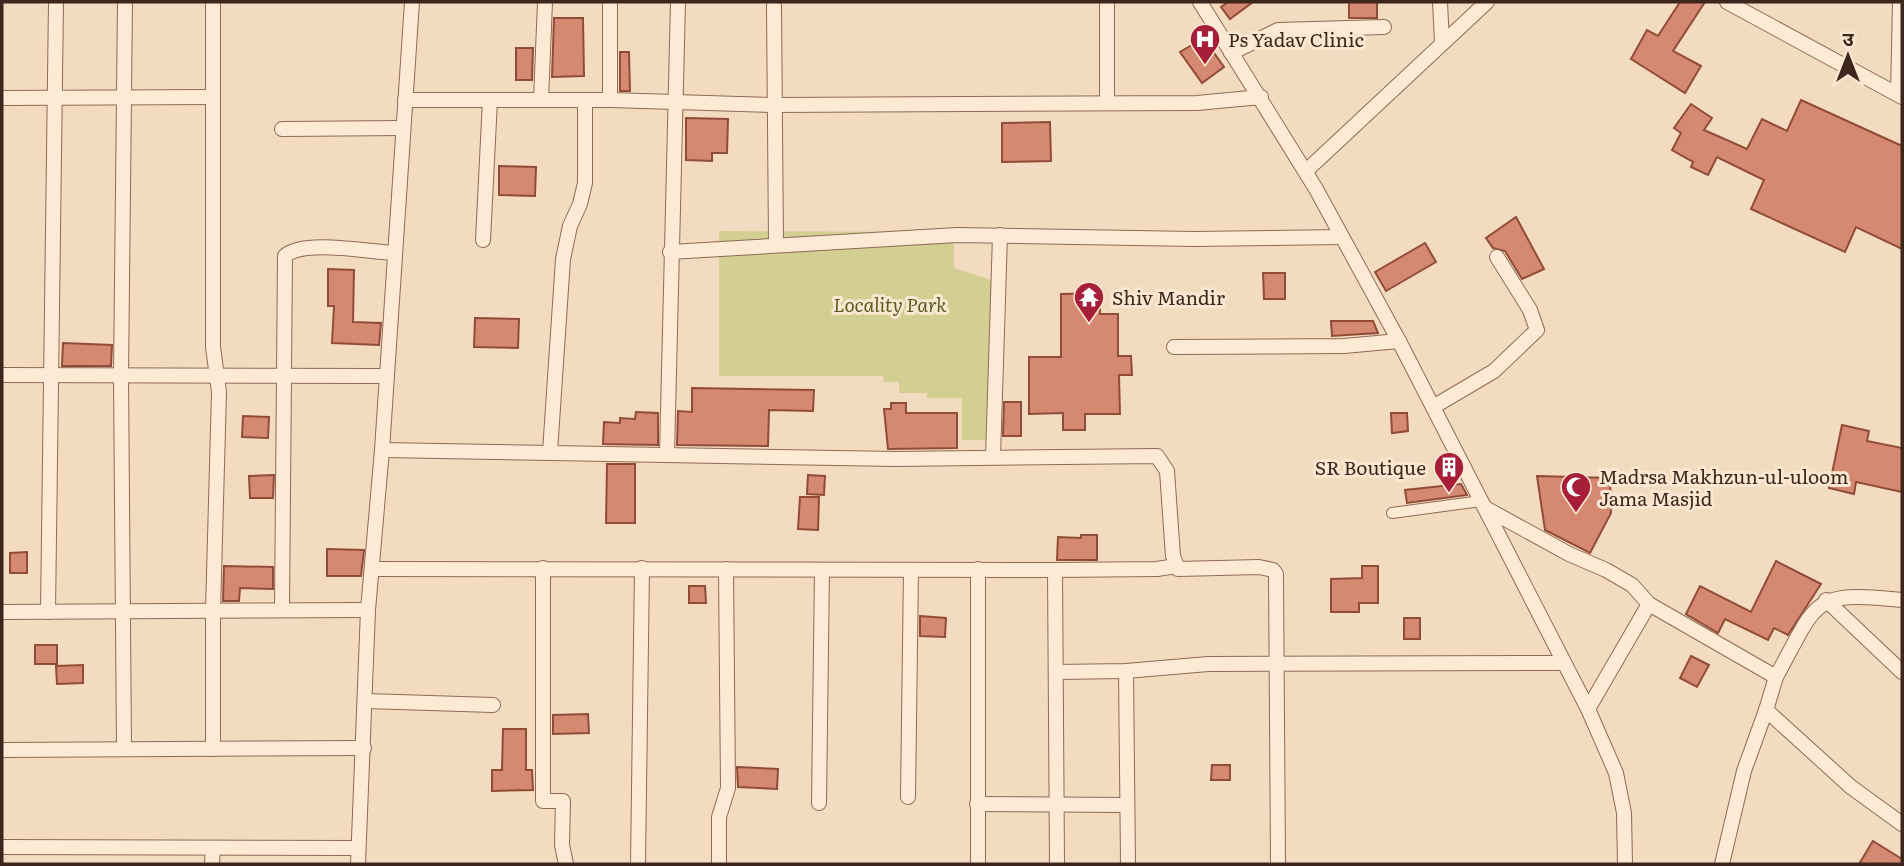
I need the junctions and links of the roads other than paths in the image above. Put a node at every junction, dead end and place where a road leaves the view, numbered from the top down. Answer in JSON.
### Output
{"nodes":[{"id":1,"x":55,"y":2,"type":"edge"},
{"id":2,"x":125,"y":2,"type":"edge"},
{"id":3,"x":214,"y":2,"type":"edge"},
{"id":4,"x":412,"y":2,"type":"edge"},
{"id":5,"x":545,"y":2,"type":"edge"},
{"id":6,"x":610,"y":2,"type":"edge"},
{"id":7,"x":678,"y":2,"type":"edge"},
{"id":8,"x":1107,"y":2,"type":"edge"},
{"id":9,"x":1200,"y":2,"type":"edge"},
{"id":10,"x":1440,"y":2,"type":"edge"},
{"id":11,"x":1727,"y":2,"type":"edge"},
{"id":12,"x":1900,"y":2,"type":"edge"},
{"id":13,"x":1485,"y":3,"type":"edge"},
{"id":14,"x":774,"y":6,"type":"dead end"},
{"id":15,"x":1384,"y":27,"type":"dead end"},
{"id":16,"x":1442,"y":43,"type":"junction"},
{"id":17,"x":1231,"y":53,"type":"junction"},
{"id":18,"x":1900,"y":95,"type":"edge"},
{"id":19,"x":213,"y":97,"type":"junction"},
{"id":20,"x":1261,"y":97,"type":"junction"},
{"id":21,"x":123,"y":98,"type":"junction"},
{"id":22,"x":2,"y":99,"type":"edge"},
{"id":23,"x":55,"y":99,"type":"junction"},
{"id":24,"x":405,"y":100,"type":"junction"},
{"id":25,"x":490,"y":100,"type":"junction"},
{"id":26,"x":541,"y":100,"type":"junction"},
{"id":27,"x":585,"y":100,"type":"junction"},
{"id":28,"x":610,"y":100,"type":"junction"},
{"id":29,"x":1107,"y":102,"type":"junction"},
{"id":30,"x":676,"y":103,"type":"junction"},
{"id":31,"x":774,"y":106,"type":"junction"},
{"id":32,"x":403,"y":128,"type":"junction"},
{"id":33,"x":282,"y":129,"type":"dead end"},
{"id":34,"x":1306,"y":171,"type":"junction"},
{"id":35,"x":1000,"y":235,"type":"junction"},
{"id":36,"x":1342,"y":237,"type":"junction"},
{"id":37,"x":483,"y":240,"type":"dead end"},
{"id":38,"x":776,"y":244,"type":"junction"},
{"id":39,"x":670,"y":252,"type":"junction"},
{"id":40,"x":394,"y":253,"type":"junction"},
{"id":41,"x":1497,"y":257,"type":"dead end"},
{"id":42,"x":1399,"y":341,"type":"junction"},
{"id":43,"x":1174,"y":347,"type":"dead end"},
{"id":44,"x":2,"y":375,"type":"edge"},
{"id":45,"x":50,"y":376,"type":"junction"},
{"id":46,"x":121,"y":376,"type":"junction"},
{"id":47,"x":217,"y":376,"type":"junction"},
{"id":48,"x":281,"y":376,"type":"junction"},
{"id":49,"x":386,"y":376,"type":"junction"},
{"id":50,"x":1433,"y":407,"type":"junction"},
{"id":51,"x":382,"y":450,"type":"junction"},
{"id":52,"x":551,"y":452,"type":"junction"},
{"id":53,"x":667,"y":454,"type":"junction"},
{"id":54,"x":993,"y":457,"type":"junction"},
{"id":55,"x":1484,"y":505,"type":"junction"},
{"id":56,"x":1392,"y":513,"type":"dead end"},
{"id":57,"x":1176,"y":566,"type":"junction"},
{"id":58,"x":543,"y":568,"type":"junction"},
{"id":59,"x":642,"y":568,"type":"junction"},
{"id":60,"x":372,"y":569,"type":"junction"},
{"id":61,"x":726,"y":569,"type":"junction"},
{"id":62,"x":978,"y":569,"type":"junction"},
{"id":63,"x":822,"y":570,"type":"junction"},
{"id":64,"x":911,"y":570,"type":"junction"},
{"id":65,"x":1055,"y":570,"type":"junction"},
{"id":66,"x":1826,"y":600,"type":"junction"},
{"id":67,"x":1902,"y":600,"type":"edge"},
{"id":68,"x":1649,"y":604,"type":"junction"},
{"id":69,"x":282,"y":610,"type":"junction"},
{"id":70,"x":368,"y":610,"type":"junction"},
{"id":71,"x":124,"y":611,"type":"junction"},
{"id":72,"x":212,"y":611,"type":"junction"},
{"id":73,"x":2,"y":612,"type":"edge"},
{"id":74,"x":48,"y":612,"type":"junction"},
{"id":75,"x":1563,"y":663,"type":"junction"},
{"id":76,"x":1275,"y":666,"type":"junction"},
{"id":77,"x":1126,"y":671,"type":"junction"},
{"id":78,"x":1056,"y":672,"type":"junction"},
{"id":79,"x":1902,"y":672,"type":"edge"},
{"id":80,"x":1776,"y":677,"type":"junction"},
{"id":81,"x":366,"y":701,"type":"junction"},
{"id":82,"x":493,"y":705,"type":"dead end"},
{"id":83,"x":1588,"y":709,"type":"junction"},
{"id":84,"x":1766,"y":710,"type":"junction"},
{"id":85,"x":364,"y":748,"type":"junction"},
{"id":86,"x":213,"y":749,"type":"junction"},
{"id":87,"x":2,"y":750,"type":"edge"},
{"id":88,"x":124,"y":750,"type":"junction"},
{"id":89,"x":908,"y":797,"type":"dead end"},
{"id":90,"x":819,"y":803,"type":"dead end"},
{"id":91,"x":977,"y":804,"type":"junction"},
{"id":92,"x":1056,"y":805,"type":"junction"},
{"id":93,"x":1127,"y":805,"type":"junction"},
{"id":94,"x":1902,"y":824,"type":"edge"},
{"id":95,"x":2,"y":847,"type":"edge"},
{"id":96,"x":213,"y":848,"type":"junction"},
{"id":97,"x":358,"y":848,"type":"junction"},
{"id":98,"x":212,"y":864,"type":"edge"},
{"id":99,"x":358,"y":864,"type":"edge"},
{"id":100,"x":566,"y":864,"type":"edge"},
{"id":101,"x":638,"y":864,"type":"edge"},
{"id":102,"x":719,"y":864,"type":"edge"},
{"id":103,"x":978,"y":864,"type":"edge"},
{"id":104,"x":1056,"y":864,"type":"edge"},
{"id":105,"x":1128,"y":864,"type":"edge"},
{"id":106,"x":1278,"y":864,"type":"edge"},
{"id":107,"x":1625,"y":864,"type":"edge"},
{"id":108,"x":1722,"y":864,"type":"edge"}],
"edges":[{"from":1,"to":23,"type":"street"},
{"from":2,"to":21,"type":"street"},
{"from":3,"to":19,"type":"street"},
{"from":4,"to":24,"type":"street"},
{"from":5,"to":26,"type":"street"},
{"from":6,"to":28,"type":"street"},
{"from":7,"to":30,"type":"street"},
{"from":8,"to":29,"type":"street"},
{"from":9,"to":17,"type":"street"},
{"from":10,"to":16,"type":"street"},
{"from":11,"to":18,"type":"street"},
{"from":12,"to":18,"type":"street"},
{"from":13,"to":16,"type":"street"},
{"from":14,"to":31,"type":"street"},
{"from":15,"to":17,"type":"street"},
{"from":16,"to":34,"type":"street"},
{"from":17,"to":20,"type":"street"},
{"from":19,"to":21,"type":"street"},
{"from":19,"to":47,"type":"street"},
{"from":20,"to":29,"type":"street"},
{"from":20,"to":34,"type":"street"},
{"from":21,"to":23,"type":"street"},
{"from":21,"to":46,"type":"street"},
{"from":22,"to":23,"type":"street"},
{"from":23,"to":45,"type":"street"},
{"from":24,"to":25,"type":"street"},
{"from":24,"to":32,"type":"street"},
{"from":25,"to":26,"type":"street"},
{"from":25,"to":37,"type":"street"},
{"from":26,"to":27,"type":"street"},
{"from":27,"to":28,"type":"street"},
{"from":27,"to":52,"type":"street"},
{"from":28,"to":30,"type":"street"},
{"from":29,"to":31,"type":"street"},
{"from":30,"to":31,"type":"street"},
{"from":30,"to":39,"type":"street"},
{"from":31,"to":38,"type":"street"},
{"from":32,"to":33,"type":"street"},
{"from":32,"to":40,"type":"street"},
{"from":34,"to":36,"type":"street"},
{"from":35,"to":36,"type":"street"},
{"from":35,"to":38,"type":"street"},
{"from":35,"to":54,"type":"street"},
{"from":36,"to":42,"type":"street"},
{"from":38,"to":39,"type":"street"},
{"from":39,"to":53,"type":"street"},
{"from":40,"to":48,"type":"street"},
{"from":40,"to":49,"type":"street"},
{"from":41,"to":50,"type":"street"},
{"from":42,"to":43,"type":"street"},
{"from":42,"to":50,"type":"street"},
{"from":44,"to":45,"type":"street"},
{"from":45,"to":46,"type":"street"},
{"from":45,"to":74,"type":"street"},
{"from":46,"to":47,"type":"street"},
{"from":46,"to":71,"type":"street"},
{"from":47,"to":48,"type":"street"},
{"from":47,"to":72,"type":"street"},
{"from":48,"to":49,"type":"street"},
{"from":48,"to":69,"type":"street"},
{"from":49,"to":51,"type":"street"},
{"from":50,"to":55,"type":"street"},
{"from":51,"to":52,"type":"street"},
{"from":51,"to":60,"type":"street"},
{"from":52,"to":53,"type":"street"},
{"from":53,"to":54,"type":"street"},
{"from":54,"to":57,"type":"street"},
{"from":55,"to":56,"type":"street"},
{"from":55,"to":68,"type":"street"},
{"from":55,"to":75,"type":"street"},
{"from":57,"to":65,"type":"street"},
{"from":57,"to":76,"type":"street"},
{"from":58,"to":59,"type":"street"},
{"from":58,"to":60,"type":"street"},
{"from":58,"to":100,"type":"street"},
{"from":59,"to":61,"type":"street"},
{"from":59,"to":101,"type":"street"},
{"from":60,"to":70,"type":"street"},
{"from":61,"to":63,"type":"street"},
{"from":61,"to":102,"type":"street"},
{"from":62,"to":64,"type":"street"},
{"from":62,"to":65,"type":"street"},
{"from":62,"to":91,"type":"street"},
{"from":63,"to":64,"type":"street"},
{"from":63,"to":90,"type":"street"},
{"from":64,"to":89,"type":"street"},
{"from":65,"to":78,"type":"street"},
{"from":66,"to":67,"type":"street"},
{"from":66,"to":79,"type":"street"},
{"from":66,"to":80,"type":"street"},
{"from":68,"to":80,"type":"street"},
{"from":68,"to":83,"type":"street"},
{"from":69,"to":70,"type":"street"},
{"from":69,"to":72,"type":"street"},
{"from":70,"to":81,"type":"street"},
{"from":71,"to":72,"type":"street"},
{"from":71,"to":74,"type":"street"},
{"from":71,"to":88,"type":"street"},
{"from":72,"to":86,"type":"street"},
{"from":73,"to":74,"type":"street"},
{"from":75,"to":76,"type":"street"},
{"from":75,"to":83,"type":"street"},
{"from":76,"to":77,"type":"street"},
{"from":76,"to":106,"type":"street"},
{"from":77,"to":78,"type":"street"},
{"from":77,"to":93,"type":"street"},
{"from":78,"to":92,"type":"street"},
{"from":80,"to":84,"type":"street"},
{"from":81,"to":82,"type":"street"},
{"from":81,"to":85,"type":"street"},
{"from":83,"to":107,"type":"street"},
{"from":84,"to":94,"type":"street"},
{"from":84,"to":108,"type":"street"},
{"from":85,"to":86,"type":"street"},
{"from":85,"to":97,"type":"street"},
{"from":86,"to":88,"type":"street"},
{"from":87,"to":88,"type":"street"},
{"from":91,"to":92,"type":"street"},
{"from":91,"to":103,"type":"street"},
{"from":92,"to":93,"type":"street"},
{"from":92,"to":104,"type":"street"},
{"from":93,"to":105,"type":"street"},
{"from":95,"to":96,"type":"street"},
{"from":96,"to":97,"type":"street"},
{"from":96,"to":98,"type":"street"},
{"from":97,"to":99,"type":"street"}]}
